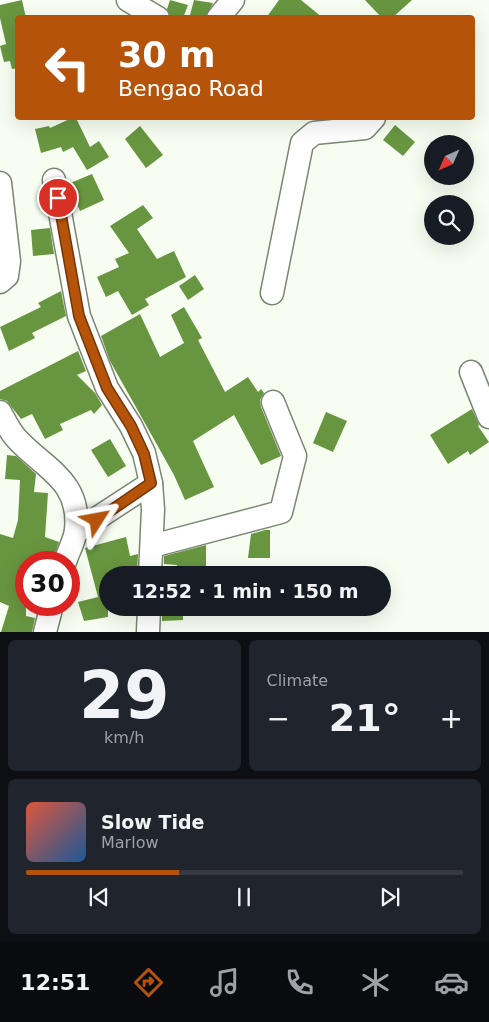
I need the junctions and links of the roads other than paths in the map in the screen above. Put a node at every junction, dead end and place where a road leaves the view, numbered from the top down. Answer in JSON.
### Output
{"nodes":[{"id":1,"x":128,"y":0,"type":"edge"},
{"id":2,"x":233,"y":0,"type":"edge"},
{"id":3,"x":153,"y":15,"type":"edge"},
{"id":4,"x":220,"y":15,"type":"edge"},
{"id":5,"x":372,"y":120,"type":"edge"},
{"id":6,"x":54,"y":180,"type":"dead end"},
{"id":7,"x":0,"y":183,"type":"edge"},
{"id":8,"x":0,"y":282,"type":"edge"},
{"id":9,"x":272,"y":293,"type":"dead end"},
{"id":10,"x":471,"y":372,"type":"dead end"},
{"id":11,"x":273,"y":402,"type":"dead end"},
{"id":12,"x":0,"y":412,"type":"edge"},
{"id":13,"x":489,"y":418,"type":"edge"},
{"id":14,"x":151,"y":483,"type":"junction"},
{"id":15,"x":76,"y":532,"type":"junction"},
{"id":16,"x":152,"y":546,"type":"junction"},
{"id":17,"x":69,"y":551,"type":"edge"},
{"id":18,"x":151,"y":566,"type":"edge"},
{"id":19,"x":49,"y":616,"type":"edge"},
{"id":20,"x":149,"y":616,"type":"edge"},
{"id":21,"x":45,"y":632,"type":"edge"},
{"id":22,"x":148,"y":632,"type":"edge"}],
"edges":[{"from":1,"to":3,"type":"street"},
{"from":2,"to":4,"type":"street"},
{"from":5,"to":9,"type":"street"},
{"from":6,"to":14,"type":"street"},
{"from":7,"to":8,"type":"street"},
{"from":10,"to":13,"type":"street"},
{"from":11,"to":16,"type":"street"},
{"from":12,"to":15,"type":"street"},
{"from":14,"to":15,"type":"street"},
{"from":14,"to":16,"type":"street"},
{"from":15,"to":17,"type":"street"},
{"from":16,"to":18,"type":"street"},
{"from":19,"to":21,"type":"street"},
{"from":20,"to":22,"type":"street"}]}
